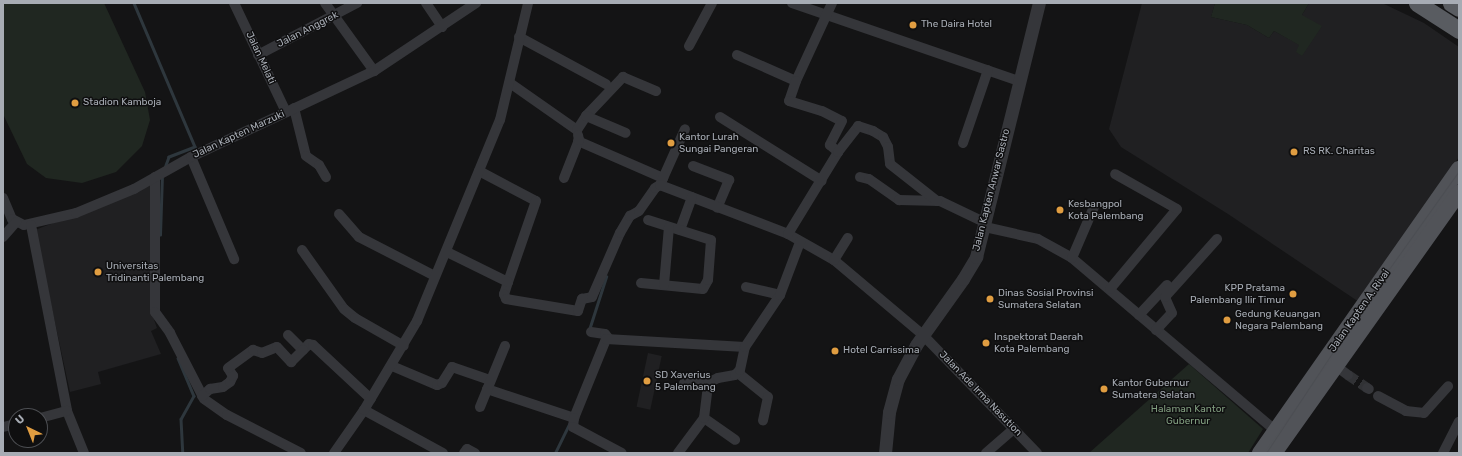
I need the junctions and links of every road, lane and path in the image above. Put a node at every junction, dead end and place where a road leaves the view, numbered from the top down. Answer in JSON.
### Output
{"nodes":[{"id":1,"x":234,"y":3,"type":"edge"},
{"id":2,"x":325,"y":3,"type":"edge"},
{"id":3,"x":357,"y":3,"type":"edge"},
{"id":4,"x":426,"y":3,"type":"edge"},
{"id":5,"x":476,"y":3,"type":"edge"},
{"id":6,"x":528,"y":3,"type":"edge"},
{"id":7,"x":792,"y":3,"type":"edge"},
{"id":8,"x":832,"y":3,"type":"edge"},
{"id":9,"x":1040,"y":3,"type":"edge"},
{"id":10,"x":1417,"y":3,"type":"edge"},
{"id":11,"x":1451,"y":3,"type":"edge"},
{"id":12,"x":711,"y":4,"type":"edge"},
{"id":13,"x":1459,"y":8,"type":"edge"},
{"id":14,"x":827,"y":15,"type":"junction"},
{"id":15,"x":334,"y":17,"type":"junction"},
{"id":16,"x":442,"y":27,"type":"junction"},
{"id":17,"x":1459,"y":30,"type":"edge"},
{"id":18,"x":519,"y":37,"type":"junction"},
{"id":19,"x":689,"y":46,"type":"dead end"},
{"id":20,"x":258,"y":55,"type":"junction"},
{"id":21,"x":737,"y":55,"type":"dead end"},
{"id":22,"x":988,"y":70,"type":"junction"},
{"id":23,"x":374,"y":71,"type":"junction"},
{"id":24,"x":796,"y":81,"type":"junction"},
{"id":25,"x":1019,"y":81,"type":"junction"},
{"id":26,"x":510,"y":83,"type":"junction"},
{"id":27,"x":606,"y":84,"type":"dead end"},
{"id":28,"x":656,"y":91,"type":"dead end"},
{"id":29,"x":290,"y":110,"type":"junction"},
{"id":30,"x":586,"y":116,"type":"junction"},
{"id":31,"x":720,"y":117,"type":"dead end"},
{"id":32,"x":685,"y":129,"type":"dead end"},
{"id":33,"x":577,"y":130,"type":"junction"},
{"id":34,"x":626,"y":133,"type":"dead end"},
{"id":35,"x":578,"y":141,"type":"junction"},
{"id":36,"x":963,"y":143,"type":"dead end"},
{"id":37,"x":838,"y":152,"type":"junction"},
{"id":38,"x":191,"y":158,"type":"junction"},
{"id":39,"x":693,"y":166,"type":"dead end"},
{"id":40,"x":1459,"y":169,"type":"edge"},
{"id":41,"x":479,"y":171,"type":"junction"},
{"id":42,"x":1115,"y":174,"type":"dead end"},
{"id":43,"x":160,"y":175,"type":"junction"},
{"id":44,"x":326,"y":177,"type":"dead end"},
{"id":45,"x":564,"y":178,"type":"dead end"},
{"id":46,"x":860,"y":178,"type":"dead end"},
{"id":47,"x":662,"y":181,"type":"junction"},
{"id":48,"x":822,"y":181,"type":"junction"},
{"id":49,"x":1459,"y":193,"type":"edge"},
{"id":50,"x":692,"y":197,"type":"junction"},
{"id":51,"x":3,"y":198,"type":"edge"},
{"id":52,"x":937,"y":201,"type":"junction"},
{"id":53,"x":718,"y":208,"type":"junction"},
{"id":54,"x":1094,"y":208,"type":"dead end"},
{"id":55,"x":339,"y":214,"type":"dead end"},
{"id":56,"x":10,"y":220,"type":"edge"},
{"id":57,"x":648,"y":220,"type":"dead end"},
{"id":58,"x":31,"y":225,"type":"junction"},
{"id":59,"x":986,"y":225,"type":"junction"},
{"id":60,"x":669,"y":227,"type":"junction"},
{"id":61,"x":680,"y":230,"type":"junction"},
{"id":62,"x":788,"y":234,"type":"junction"},
{"id":63,"x":3,"y":237,"type":"edge"},
{"id":64,"x":848,"y":238,"type":"dead end"},
{"id":65,"x":1217,"y":239,"type":"dead end"},
{"id":66,"x":800,"y":242,"type":"junction"},
{"id":67,"x":1199,"y":249,"type":"dead end"},
{"id":68,"x":302,"y":250,"type":"dead end"},
{"id":69,"x":447,"y":252,"type":"junction"},
{"id":70,"x":1072,"y":258,"type":"junction"},
{"id":71,"x":234,"y":259,"type":"dead end"},
{"id":72,"x":834,"y":260,"type":"junction"},
{"id":73,"x":436,"y":276,"type":"junction"},
{"id":74,"x":508,"y":282,"type":"junction"},
{"id":75,"x":641,"y":283,"type":"dead end"},
{"id":76,"x":664,"y":285,"type":"junction"},
{"id":77,"x":746,"y":286,"type":"dead end"},
{"id":78,"x":1110,"y":289,"type":"junction"},
{"id":79,"x":780,"y":295,"type":"junction"},
{"id":80,"x":1139,"y":315,"type":"junction"},
{"id":81,"x":1156,"y":330,"type":"junction"},
{"id":82,"x":591,"y":332,"type":"dead end"},
{"id":83,"x":288,"y":335,"type":"dead end"},
{"id":84,"x":924,"y":335,"type":"junction"},
{"id":85,"x":609,"y":339,"type":"junction"},
{"id":86,"x":404,"y":346,"type":"junction"},
{"id":87,"x":505,"y":346,"type":"dead end"},
{"id":88,"x":745,"y":347,"type":"junction"},
{"id":89,"x":303,"y":350,"type":"junction"},
{"id":90,"x":392,"y":366,"type":"junction"},
{"id":91,"x":738,"y":373,"type":"junction"},
{"id":92,"x":684,"y":383,"type":"dead end"},
{"id":93,"x":708,"y":383,"type":"junction"},
{"id":94,"x":489,"y":385,"type":"junction"},
{"id":95,"x":1448,"y":386,"type":"dead end"},
{"id":96,"x":202,"y":396,"type":"junction"},
{"id":97,"x":1378,"y":396,"type":"dead end"},
{"id":98,"x":371,"y":398,"type":"junction"},
{"id":99,"x":480,"y":407,"type":"dead end"},
{"id":100,"x":364,"y":410,"type":"junction"},
{"id":101,"x":66,"y":411,"type":"junction"},
{"id":102,"x":48,"y":416,"type":"edge"},
{"id":103,"x":572,"y":417,"type":"junction"},
{"id":104,"x":704,"y":418,"type":"junction"},
{"id":105,"x":763,"y":420,"type":"dead end"},
{"id":106,"x":1459,"y":422,"type":"edge"},
{"id":107,"x":1014,"y":429,"type":"junction"},
{"id":108,"x":1276,"y":432,"type":"junction"},
{"id":109,"x":1455,"y":437,"type":"edge"},
{"id":110,"x":735,"y":440,"type":"dead end"},
{"id":111,"x":84,"y":453,"type":"edge"},
{"id":112,"x":301,"y":453,"type":"edge"},
{"id":113,"x":334,"y":453,"type":"edge"},
{"id":114,"x":442,"y":453,"type":"edge"},
{"id":115,"x":464,"y":453,"type":"edge"},
{"id":116,"x":475,"y":453,"type":"edge"},
{"id":117,"x":622,"y":453,"type":"edge"},
{"id":118,"x":678,"y":453,"type":"edge"},
{"id":119,"x":885,"y":453,"type":"edge"},
{"id":120,"x":986,"y":453,"type":"edge"},
{"id":121,"x":1037,"y":453,"type":"edge"},
{"id":122,"x":1260,"y":453,"type":"edge"},
{"id":123,"x":1274,"y":453,"type":"edge"},
{"id":124,"x":1443,"y":453,"type":"edge"}],
"edges":[{"from":1,"to":20,"type":"street","name":"Jalan Melati"},
{"from":2,"to":15,"type":"street"},
{"from":3,"to":15,"type":"street","name":"Jalan Anggrek"},
{"from":4,"to":16,"type":"street"},
{"from":5,"to":16,"type":"street","name":"Jalan Kapten Marzuki"},
{"from":6,"to":18,"type":"street"},
{"from":7,"to":14,"type":"street"},
{"from":8,"to":14,"type":"street"},
{"from":9,"to":25,"type":"street","name":"Jalan Kapten Anwar Sastro"},
{"from":10,"to":17,"type":"highway"},
{"from":11,"to":13,"type":"highway"},
{"from":12,"to":19,"type":"street"},
{"from":14,"to":22,"type":"street"},
{"from":14,"to":24,"type":"street"},
{"from":15,"to":20,"type":"street","name":"Jalan Anggrek"},
{"from":15,"to":23,"type":"street"},
{"from":16,"to":23,"type":"street","name":"Jalan Kapten Marzuki"},
{"from":18,"to":26,"type":"street"},
{"from":18,"to":27,"type":"street"},
{"from":20,"to":29,"type":"street","name":"Jalan Melati"},
{"from":21,"to":24,"type":"street"},
{"from":22,"to":25,"type":"street"},
{"from":22,"to":36,"type":"street"},
{"from":23,"to":29,"type":"street","name":"Jalan Kapten Marzuki"},
{"from":24,"to":37,"type":"street"},
{"from":25,"to":59,"type":"street","name":"Jalan Kapten Anwar Sastro"},
{"from":26,"to":33,"type":"street"},
{"from":26,"to":41,"type":"street"},
{"from":28,"to":30,"type":"street"},
{"from":29,"to":38,"type":"street","name":"Jalan Kapten Marzuki"},
{"from":29,"to":44,"type":"street","name":"Jalan Melati"},
{"from":30,"to":33,"type":"street"},
{"from":30,"to":34,"type":"street"},
{"from":31,"to":48,"type":"street"},
{"from":32,"to":47,"type":"street"},
{"from":33,"to":35,"type":"street"},
{"from":35,"to":45,"type":"street"},
{"from":35,"to":47,"type":"street","name":"Jalan Ade Irma Nasution"},
{"from":37,"to":48,"type":"street"},
{"from":37,"to":52,"type":"street"},
{"from":38,"to":43,"type":"street","name":"Jalan Kapten Marzuki"},
{"from":38,"to":71,"type":"street"},
{"from":39,"to":53,"type":"street"},
{"from":40,"to":108,"type":"main road","name":"Jalan Kapten A. Rivai"},
{"from":41,"to":69,"type":"street"},
{"from":41,"to":74,"type":"street"},
{"from":42,"to":78,"type":"street"},
{"from":43,"to":58,"type":"street","name":"Jalan Kapten Marzuki"},
{"from":43,"to":96,"type":"street"},
{"from":46,"to":52,"type":"street"},
{"from":47,"to":50,"type":"street","name":"Jalan Ade Irma Nasution"},
{"from":47,"to":74,"type":"street"},
{"from":48,"to":62,"type":"street"},
{"from":49,"to":123,"type":"main road","name":"Jalan Kapten A. Rivai"},
{"from":50,"to":53,"type":"street","name":"Jalan Ade Irma Nasution"},
{"from":50,"to":61,"type":"street"},
{"from":51,"to":56,"type":"street"},
{"from":52,"to":59,"type":"street"},
{"from":53,"to":62,"type":"street","name":"Jalan Ade Irma Nasution"},
{"from":54,"to":70,"type":"street"},
{"from":55,"to":73,"type":"street"},
{"from":56,"to":58,"type":"street","name":"Jalan Kapten Marzuki"},
{"from":56,"to":63,"type":"street"},
{"from":57,"to":60,"type":"street"},
{"from":58,"to":101,"type":"street"},
{"from":59,"to":70,"type":"street"},
{"from":59,"to":84,"type":"street","name":"Jalan Kapten Anwar Sastro"},
{"from":60,"to":61,"type":"street"},
{"from":60,"to":76,"type":"street"},
{"from":61,"to":76,"type":"street"},
{"from":62,"to":66,"type":"street","name":"Jalan Ade Irma Nasution"},
{"from":64,"to":72,"type":"street"},
{"from":65,"to":81,"type":"street"},
{"from":66,"to":72,"type":"street","name":"Jalan Ade Irma Nasution"},
{"from":66,"to":79,"type":"street"},
{"from":67,"to":80,"type":"street"},
{"from":68,"to":86,"type":"street"},
{"from":69,"to":73,"type":"street"},
{"from":69,"to":74,"type":"street"},
{"from":70,"to":78,"type":"street"},
{"from":72,"to":84,"type":"street","name":"Jalan Ade Irma Nasution"},
{"from":73,"to":86,"type":"street"},
{"from":75,"to":76,"type":"street"},
{"from":77,"to":79,"type":"street"},
{"from":78,"to":80,"type":"street"},
{"from":79,"to":88,"type":"street"},
{"from":80,"to":81,"type":"street"},
{"from":81,"to":108,"type":"street"},
{"from":82,"to":85,"type":"street"},
{"from":83,"to":89,"type":"street"},
{"from":84,"to":107,"type":"street","name":"Jalan Ade Irma Nasution"},
{"from":84,"to":119,"type":"street","name":"Jalan Kapten Anwar Sastro"},
{"from":85,"to":88,"type":"street"},
{"from":85,"to":103,"type":"street"},
{"from":86,"to":90,"type":"street"},
{"from":87,"to":94,"type":"street"},
{"from":88,"to":91,"type":"street"},
{"from":89,"to":96,"type":"street"},
{"from":89,"to":98,"type":"street"},
{"from":90,"to":94,"type":"street"},
{"from":90,"to":98,"type":"street"},
{"from":91,"to":93,"type":"street"},
{"from":91,"to":105,"type":"street"},
{"from":92,"to":93,"type":"street"},
{"from":93,"to":104,"type":"street"},
{"from":94,"to":99,"type":"street"},
{"from":94,"to":103,"type":"street"},
{"from":95,"to":97,"type":"street"},
{"from":96,"to":112,"type":"street"},
{"from":98,"to":100,"type":"street"},
{"from":100,"to":113,"type":"street"},
{"from":100,"to":114,"type":"street"},
{"from":101,"to":102,"type":"street"},
{"from":101,"to":111,"type":"street"},
{"from":103,"to":117,"type":"street"},
{"from":104,"to":110,"type":"street"},
{"from":104,"to":118,"type":"street"},
{"from":106,"to":109,"type":"street"},
{"from":107,"to":120,"type":"street"},
{"from":107,"to":121,"type":"street","name":"Jalan Ade Irma Nasution"},
{"from":108,"to":122,"type":"main road","name":"Jalan Kapten A. Rivai"},
{"from":109,"to":124,"type":"street"},
{"from":115,"to":116,"type":"street"}]}
